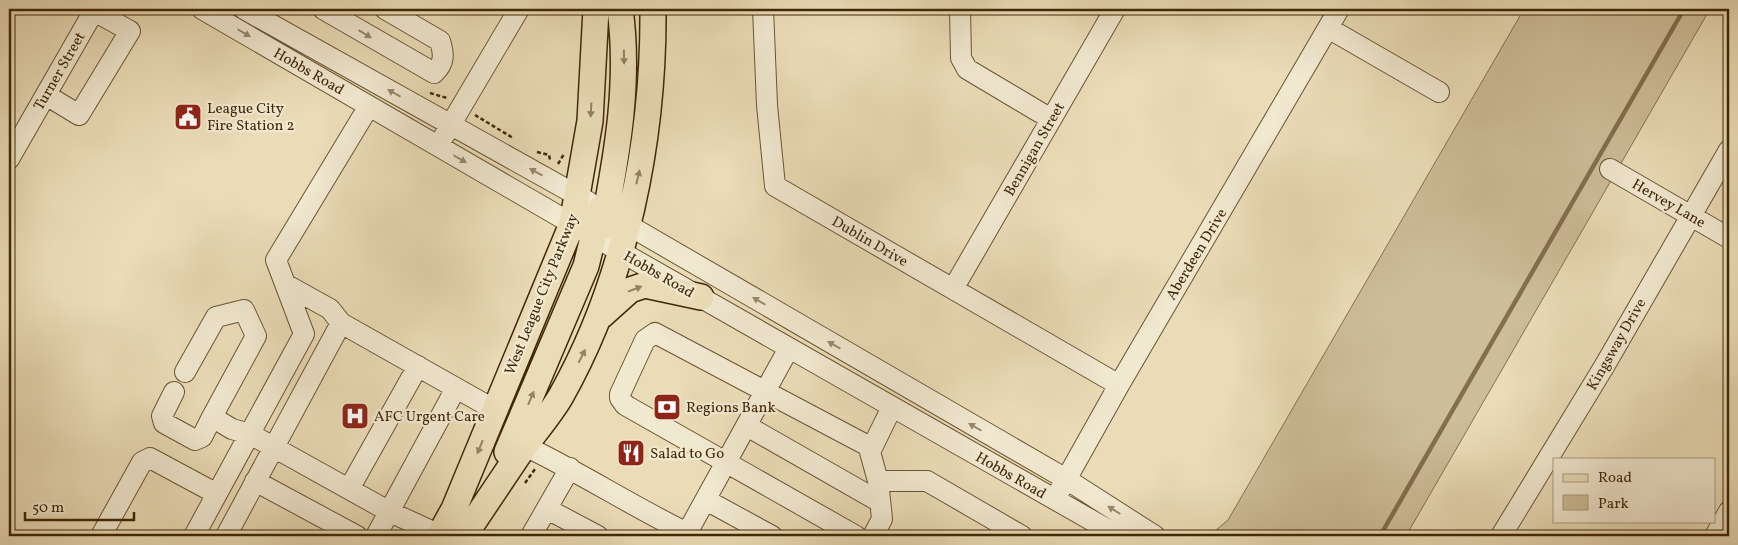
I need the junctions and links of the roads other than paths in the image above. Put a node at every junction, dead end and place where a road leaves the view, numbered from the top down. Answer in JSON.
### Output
{"nodes":[{"id":1,"x":244,"y":9,"type":"edge"},
{"id":2,"x":323,"y":9,"type":"edge"},
{"id":3,"x":385,"y":9,"type":"edge"},
{"id":4,"x":519,"y":9,"type":"edge"},
{"id":5,"x":596,"y":9,"type":"edge"},
{"id":6,"x":620,"y":9,"type":"edge"},
{"id":7,"x":653,"y":9,"type":"edge"},
{"id":8,"x":763,"y":9,"type":"edge"},
{"id":9,"x":960,"y":9,"type":"edge"},
{"id":10,"x":1115,"y":9,"type":"edge"},
{"id":11,"x":1339,"y":9,"type":"edge"},
{"id":12,"x":94,"y":10,"type":"edge"},
{"id":13,"x":207,"y":10,"type":"edge"},
{"id":14,"x":1328,"y":28,"type":"junction"},
{"id":15,"x":1439,"y":92,"type":"dead end"},
{"id":16,"x":46,"y":95,"type":"junction"},
{"id":17,"x":369,"y":106,"type":"junction"},
{"id":18,"x":1051,"y":119,"type":"junction"},
{"id":19,"x":450,"y":125,"type":"junction"},
{"id":20,"x":438,"y":146,"type":"junction"},
{"id":21,"x":1729,"y":150,"type":"edge"},
{"id":22,"x":9,"y":159,"type":"edge"},
{"id":23,"x":1610,"y":169,"type":"dead end"},
{"id":24,"x":578,"y":196,"type":"junction"},
{"id":25,"x":611,"y":215,"type":"junction"},
{"id":26,"x":1691,"y":216,"type":"junction"},
{"id":27,"x":572,"y":224,"type":"junction"},
{"id":28,"x":1729,"y":238,"type":"edge"},
{"id":29,"x":605,"y":243,"type":"junction"},
{"id":30,"x":285,"y":284,"type":"junction"},
{"id":31,"x":953,"y":289,"type":"junction"},
{"id":32,"x":701,"y":298,"type":"junction"},
{"id":33,"x":598,"y":319,"type":"junction"},
{"id":34,"x":342,"y":323,"type":"junction"},
{"id":35,"x":790,"y":348,"type":"junction"},
{"id":36,"x":418,"y":366,"type":"junction"},
{"id":37,"x":185,"y":372,"type":"dead end"},
{"id":38,"x":1118,"y":385,"type":"junction"},
{"id":39,"x":456,"y":388,"type":"junction"},
{"id":40,"x":766,"y":391,"type":"junction"},
{"id":41,"x":174,"y":392,"type":"dead end"},
{"id":42,"x":892,"y":406,"type":"junction"},
{"id":43,"x":495,"y":410,"type":"junction"},
{"id":44,"x":212,"y":417,"type":"junction"},
{"id":45,"x":747,"y":426,"type":"junction"},
{"id":46,"x":250,"y":434,"type":"junction"},
{"id":47,"x":274,"y":446,"type":"junction"},
{"id":48,"x":526,"y":446,"type":"junction"},
{"id":49,"x":872,"y":448,"type":"junction"},
{"id":50,"x":726,"y":463,"type":"junction"},
{"id":51,"x":570,"y":468,"type":"junction"},
{"id":52,"x":1066,"y":479,"type":"junction"},
{"id":53,"x":255,"y":481,"type":"junction"},
{"id":54,"x":878,"y":481,"type":"junction"},
{"id":55,"x":350,"y":489,"type":"junction"},
{"id":56,"x":217,"y":494,"type":"junction"},
{"id":57,"x":706,"y":500,"type":"junction"},
{"id":58,"x":1055,"y":500,"type":"junction"},
{"id":59,"x":880,"y":502,"type":"junction"},
{"id":60,"x":546,"y":509,"type":"junction"},
{"id":61,"x":1729,"y":511,"type":"edge"},
{"id":62,"x":390,"y":512,"type":"junction"},
{"id":63,"x":331,"y":530,"type":"edge"},
{"id":64,"x":690,"y":535,"type":"edge"},
{"id":65,"x":101,"y":536,"type":"edge"},
{"id":66,"x":194,"y":536,"type":"edge"},
{"id":67,"x":226,"y":536,"type":"edge"},
{"id":68,"x":357,"y":536,"type":"edge"},
{"id":69,"x":376,"y":536,"type":"edge"},
{"id":70,"x":451,"y":536,"type":"edge"},
{"id":71,"x":531,"y":536,"type":"edge"},
{"id":72,"x":598,"y":536,"type":"edge"},
{"id":73,"x":772,"y":536,"type":"edge"},
{"id":74,"x":856,"y":536,"type":"edge"},
{"id":75,"x":873,"y":536,"type":"edge"},
{"id":76,"x":1022,"y":536,"type":"edge"},
{"id":77,"x":1118,"y":536,"type":"edge"},
{"id":78,"x":1155,"y":536,"type":"edge"},
{"id":79,"x":1501,"y":536,"type":"edge"},
{"id":80,"x":1715,"y":536,"type":"edge"}],
"edges":[{"from":19,"to":1,"type":"street","name":"Hobbs Road","one_way":true},
{"from":2,"to":3,"type":"street","one_way":true},
{"from":4,"to":19,"type":"street"},
{"from":5,"to":24,"type":"main road","name":"West League City Parkway","one_way":true},
{"from":6,"to":25,"type":"main road","one_way":true},
{"from":25,"to":7,"type":"main road","one_way":true},
{"from":8,"to":31,"type":"street","name":"Dublin Drive"},
{"from":9,"to":18,"type":"street"},
{"from":10,"to":18,"type":"street","name":"Bennigan Street"},
{"from":11,"to":14,"type":"street","name":"Aberdeen Drive"},
{"from":12,"to":16,"type":"street","name":"Turner Street"},
{"from":12,"to":16,"type":"street"},
{"from":13,"to":17,"type":"street","name":"Hobbs Road","one_way":true},
{"from":14,"to":15,"type":"street"},
{"from":14,"to":38,"type":"street","name":"Aberdeen Drive"},
{"from":16,"to":22,"type":"street","name":"Turner Street"},
{"from":17,"to":20,"type":"street","name":"Hobbs Road"},
{"from":17,"to":30,"type":"street"},
{"from":18,"to":31,"type":"street","name":"Bennigan Street"},
{"from":19,"to":20,"type":"street"},
{"from":24,"to":19,"type":"street","name":"Hobbs Road","one_way":true},
{"from":20,"to":27,"type":"street","name":"Hobbs Road","one_way":true},
{"from":21,"to":26,"type":"street","name":"Kingsway Drive"},
{"from":23,"to":26,"type":"street","name":"Hervey Lane"},
{"from":24,"to":25,"type":"street","name":"Hobbs Road"},
{"from":24,"to":27,"type":"main road","name":"West League City Parkway"},
{"from":25,"to":29,"type":"main road"},
{"from":52,"to":25,"type":"street","name":"Hobbs Road","one_way":true},
{"from":26,"to":28,"type":"street","name":"Hervey Lane"},
{"from":26,"to":79,"type":"street","name":"Kingsway Drive"},
{"from":27,"to":29,"type":"street","name":"Hobbs Road"},
{"from":27,"to":43,"type":"main road","name":"West League City Parkway"},
{"from":29,"to":32,"type":"street","name":"Hobbs Road"},
{"from":29,"to":33,"type":"main road"},
{"from":70,"to":29,"type":"main road","one_way":true},
{"from":30,"to":34,"type":"street"},
{"from":30,"to":46,"type":"street"},
{"from":31,"to":38,"type":"street","name":"Dublin Drive"},
{"from":33,"to":32,"type":"main road","one_way":true},
{"from":32,"to":35,"type":"street","name":"Hobbs Road"},
{"from":48,"to":33,"type":"main road","one_way":true},
{"from":34,"to":36,"type":"street"},
{"from":34,"to":47,"type":"street"},
{"from":35,"to":40,"type":"street"},
{"from":35,"to":42,"type":"street","name":"Hobbs Road"},
{"from":36,"to":39,"type":"street"},
{"from":36,"to":55,"type":"street"},
{"from":37,"to":44,"type":"street"},
{"from":38,"to":52,"type":"street","name":"Aberdeen Drive"},
{"from":39,"to":43,"type":"street"},
{"from":39,"to":62,"type":"street"},
{"from":40,"to":45,"type":"street"},
{"from":40,"to":49,"type":"street"},
{"from":40,"to":50,"type":"street"},
{"from":41,"to":44,"type":"street"},
{"from":42,"to":49,"type":"street"},
{"from":42,"to":58,"type":"street","name":"Hobbs Road"},
{"from":43,"to":70,"type":"main road","name":"West League City Parkway","one_way":true},
{"from":44,"to":46,"type":"street"},
{"from":45,"to":50,"type":"street"},
{"from":45,"to":59,"type":"street"},
{"from":46,"to":47,"type":"street"},
{"from":46,"to":56,"type":"street"},
{"from":47,"to":53,"type":"street"},
{"from":47,"to":55,"type":"street"},
{"from":48,"to":51,"type":"street"},
{"from":48,"to":70,"type":"main road"},
{"from":49,"to":54,"type":"street"},
{"from":50,"to":57,"type":"street"},
{"from":50,"to":74,"type":"street"},
{"from":51,"to":60,"type":"street"},
{"from":51,"to":64,"type":"street"},
{"from":52,"to":58,"type":"street","name":"Aberdeen Drive"},
{"from":78,"to":52,"type":"street","name":"Hobbs Road","one_way":true},
{"from":53,"to":63,"type":"street"},
{"from":53,"to":67,"type":"street"},
{"from":54,"to":59,"type":"street"},
{"from":54,"to":76,"type":"street"},
{"from":55,"to":62,"type":"street"},
{"from":56,"to":65,"type":"street"},
{"from":56,"to":66,"type":"street"},
{"from":57,"to":64,"type":"street"},
{"from":57,"to":73,"type":"street"},
{"from":58,"to":77,"type":"street","name":"Hobbs Road"},
{"from":59,"to":75,"type":"street"},
{"from":60,"to":71,"type":"street"},
{"from":60,"to":72,"type":"street"},
{"from":61,"to":80,"type":"street"},
{"from":62,"to":69,"type":"street"},
{"from":62,"to":70,"type":"street"},
{"from":63,"to":68,"type":"street"}]}
